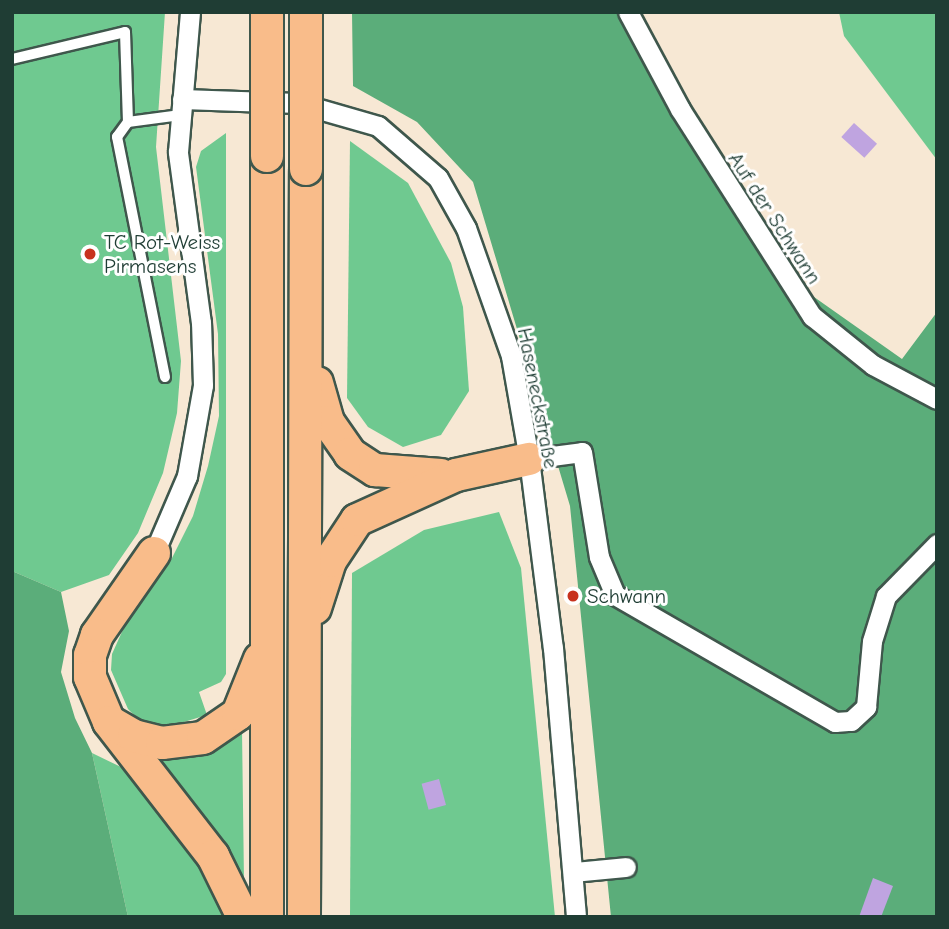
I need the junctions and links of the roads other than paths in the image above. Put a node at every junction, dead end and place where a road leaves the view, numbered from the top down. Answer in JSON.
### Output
{"nodes":[{"id":1,"x":190,"y":12,"type":"edge"},
{"id":2,"x":267,"y":12,"type":"edge"},
{"id":3,"x":306,"y":12,"type":"edge"},
{"id":4,"x":628,"y":12,"type":"edge"},
{"id":5,"x":12,"y":59,"type":"edge"},
{"id":6,"x":181,"y":107,"type":"junction"},
{"id":7,"x":128,"y":122,"type":"junction"},
{"id":8,"x":306,"y":328,"type":"junction"},
{"id":9,"x":165,"y":377,"type":"dead end"},
{"id":10,"x":937,"y":399,"type":"edge"},
{"id":11,"x":529,"y":458,"type":"junction"},
{"id":12,"x":456,"y":475,"type":"junction"},
{"id":13,"x":937,"y":544,"type":"edge"},
{"id":14,"x":154,"y":553,"type":"joint"},
{"id":15,"x":267,"y":606,"type":"junction"},
{"id":16,"x":306,"y":653,"type":"junction"},
{"id":17,"x":109,"y":722,"type":"junction"},
{"id":18,"x":626,"y":867,"type":"dead end"},
{"id":19,"x":574,"y":872,"type":"junction"},
{"id":20,"x":243,"y":917,"type":"edge"},
{"id":21,"x":267,"y":917,"type":"edge"},
{"id":22,"x":304,"y":917,"type":"edge"},
{"id":23,"x":576,"y":917,"type":"edge"}],
"edges":[{"from":1,"to":6,"type":"street"},
{"from":2,"to":15,"type":"highway","bridge":true},
{"from":3,"to":8,"type":"highway","bridge":true},
{"from":4,"to":10,"type":"street","name":"Auf der Schwann"},
{"from":5,"to":7,"type":"lane"},
{"from":6,"to":7,"type":"lane"},
{"from":6,"to":11,"type":"street","name":"Haseneckstraße"},
{"from":6,"to":14,"type":"street"},
{"from":7,"to":9,"type":"lane"},
{"from":8,"to":12,"type":"highway"},
{"from":8,"to":16,"type":"highway"},
{"from":11,"to":12,"type":"highway"},
{"from":11,"to":13,"type":"street"},
{"from":11,"to":19,"type":"street","name":"Haseneckstraße"},
{"from":12,"to":16,"type":"highway"},
{"from":14,"to":17,"type":"highway"},
{"from":15,"to":17,"type":"highway"},
{"from":15,"to":21,"type":"highway"},
{"from":16,"to":22,"type":"highway"},
{"from":17,"to":20,"type":"highway"},
{"from":18,"to":19,"type":"street"},
{"from":19,"to":23,"type":"street","name":"Haseneckstraße"}]}
